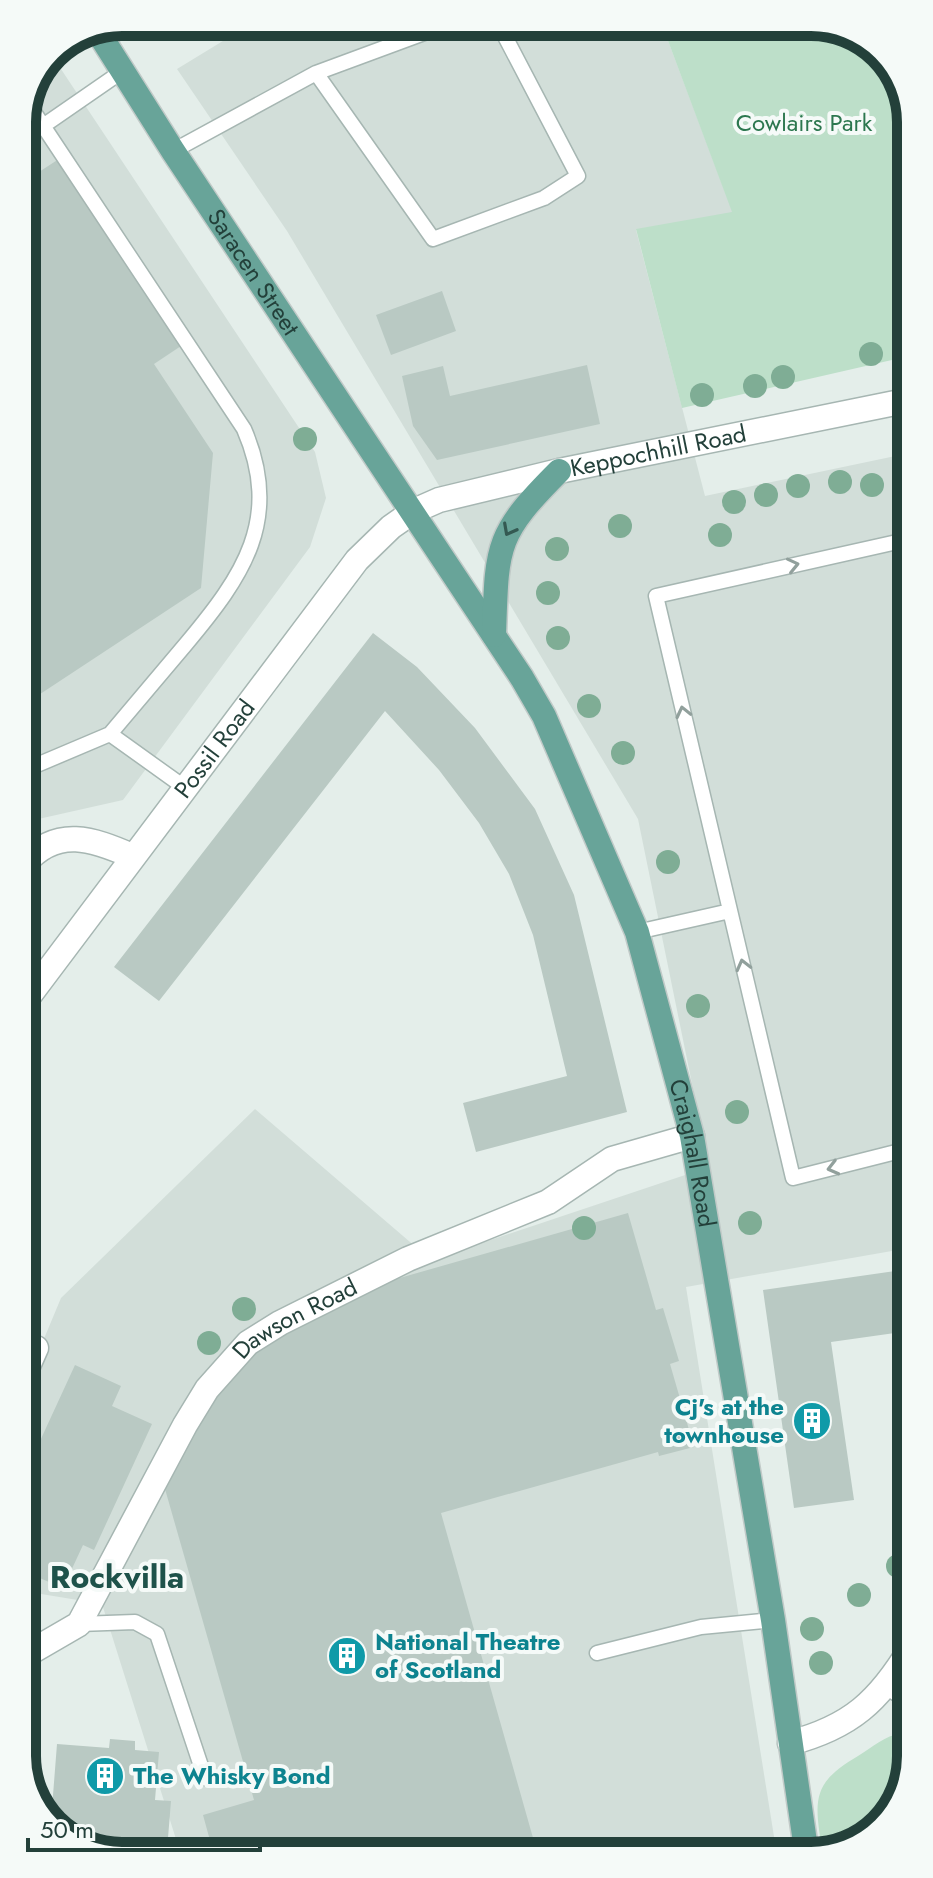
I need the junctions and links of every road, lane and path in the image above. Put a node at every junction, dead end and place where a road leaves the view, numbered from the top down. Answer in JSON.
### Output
{"nodes":[{"id":1,"x":416,"y":36,"type":"edge"},
{"id":2,"x":505,"y":36,"type":"edge"},
{"id":3,"x":103,"y":39,"type":"edge"},
{"id":4,"x":124,"y":70,"type":"junction"},
{"id":5,"x":316,"y":73,"type":"junction"},
{"id":6,"x":36,"y":115,"type":"edge"},
{"id":7,"x":43,"y":126,"type":"junction"},
{"id":8,"x":173,"y":151,"type":"junction"},
{"id":9,"x":897,"y":403,"type":"edge"},
{"id":10,"x":559,"y":471,"type":"junction"},
{"id":11,"x":414,"y":511,"type":"junction"},
{"id":12,"x":897,"y":542,"type":"edge"},
{"id":13,"x":494,"y":635,"type":"junction"},
{"id":14,"x":110,"y":734,"type":"junction"},
{"id":15,"x":36,"y":765,"type":"edge"},
{"id":16,"x":184,"y":787,"type":"junction"},
{"id":17,"x":36,"y":854,"type":"edge"},
{"id":18,"x":132,"y":856,"type":"junction"},
{"id":19,"x":730,"y":911,"type":"junction"},
{"id":20,"x":637,"y":932,"type":"junction"},
{"id":21,"x":36,"y":986,"type":"edge"},
{"id":22,"x":692,"y":1136,"type":"junction"},
{"id":23,"x":897,"y":1152,"type":"edge"},
{"id":24,"x":773,"y":1620,"type":"junction"},
{"id":25,"x":79,"y":1624,"type":"junction"},
{"id":26,"x":36,"y":1649,"type":"edge"},
{"id":27,"x":597,"y":1653,"type":"dead end"},
{"id":28,"x":897,"y":1672,"type":"edge"},
{"id":29,"x":890,"y":1684,"type":"junction"},
{"id":30,"x":897,"y":1688,"type":"edge"},
{"id":31,"x":790,"y":1743,"type":"junction"},
{"id":32,"x":205,"y":1778,"type":"dead end"},
{"id":33,"x":805,"y":1842,"type":"edge"}],
"edges":[{"from":1,"to":5,"type":"lane"},
{"from":2,"to":5,"type":"lane"},
{"from":3,"to":4,"type":"main road","name":"Saracen Street"},
{"from":4,"to":7,"type":"lane"},
{"from":4,"to":8,"type":"main road","name":"Saracen Street"},
{"from":5,"to":8,"type":"lane"},
{"from":6,"to":7,"type":"lane"},
{"from":7,"to":14,"type":"lane"},
{"from":8,"to":11,"type":"main road","name":"Saracen Street"},
{"from":9,"to":10,"type":"street","name":"Keppochhill Road"},
{"from":10,"to":11,"type":"street","name":"Keppochhill Road"},
{"from":10,"to":13,"type":"main road","one_way":true},
{"from":11,"to":13,"type":"main road","name":"Craighall Road"},
{"from":11,"to":16,"type":"street","name":"Possil Road"},
{"from":19,"to":12,"type":"lane","one_way":true},
{"from":13,"to":20,"type":"main road","name":"Craighall Road"},
{"from":14,"to":15,"type":"lane"},
{"from":14,"to":16,"type":"lane"},
{"from":16,"to":18,"type":"street","name":"Possil Road"},
{"from":17,"to":18,"type":"street"},
{"from":18,"to":21,"type":"street","name":"Possil Road"},
{"from":19,"to":20,"type":"lane"},
{"from":23,"to":19,"type":"lane","one_way":true},
{"from":20,"to":22,"type":"main road","name":"Craighall Road"},
{"from":22,"to":24,"type":"main road","name":"Craighall Road"},
{"from":22,"to":25,"type":"street","name":"Dawson Road"},
{"from":24,"to":27,"type":"lane"},
{"from":24,"to":31,"type":"main road","name":"Craighall Road"},
{"from":25,"to":26,"type":"street"},
{"from":25,"to":32,"type":"lane"},
{"from":28,"to":29,"type":"street"},
{"from":29,"to":30,"type":"street"},
{"from":29,"to":31,"type":"street"},
{"from":31,"to":33,"type":"main road","name":"Craighall Road"}]}
